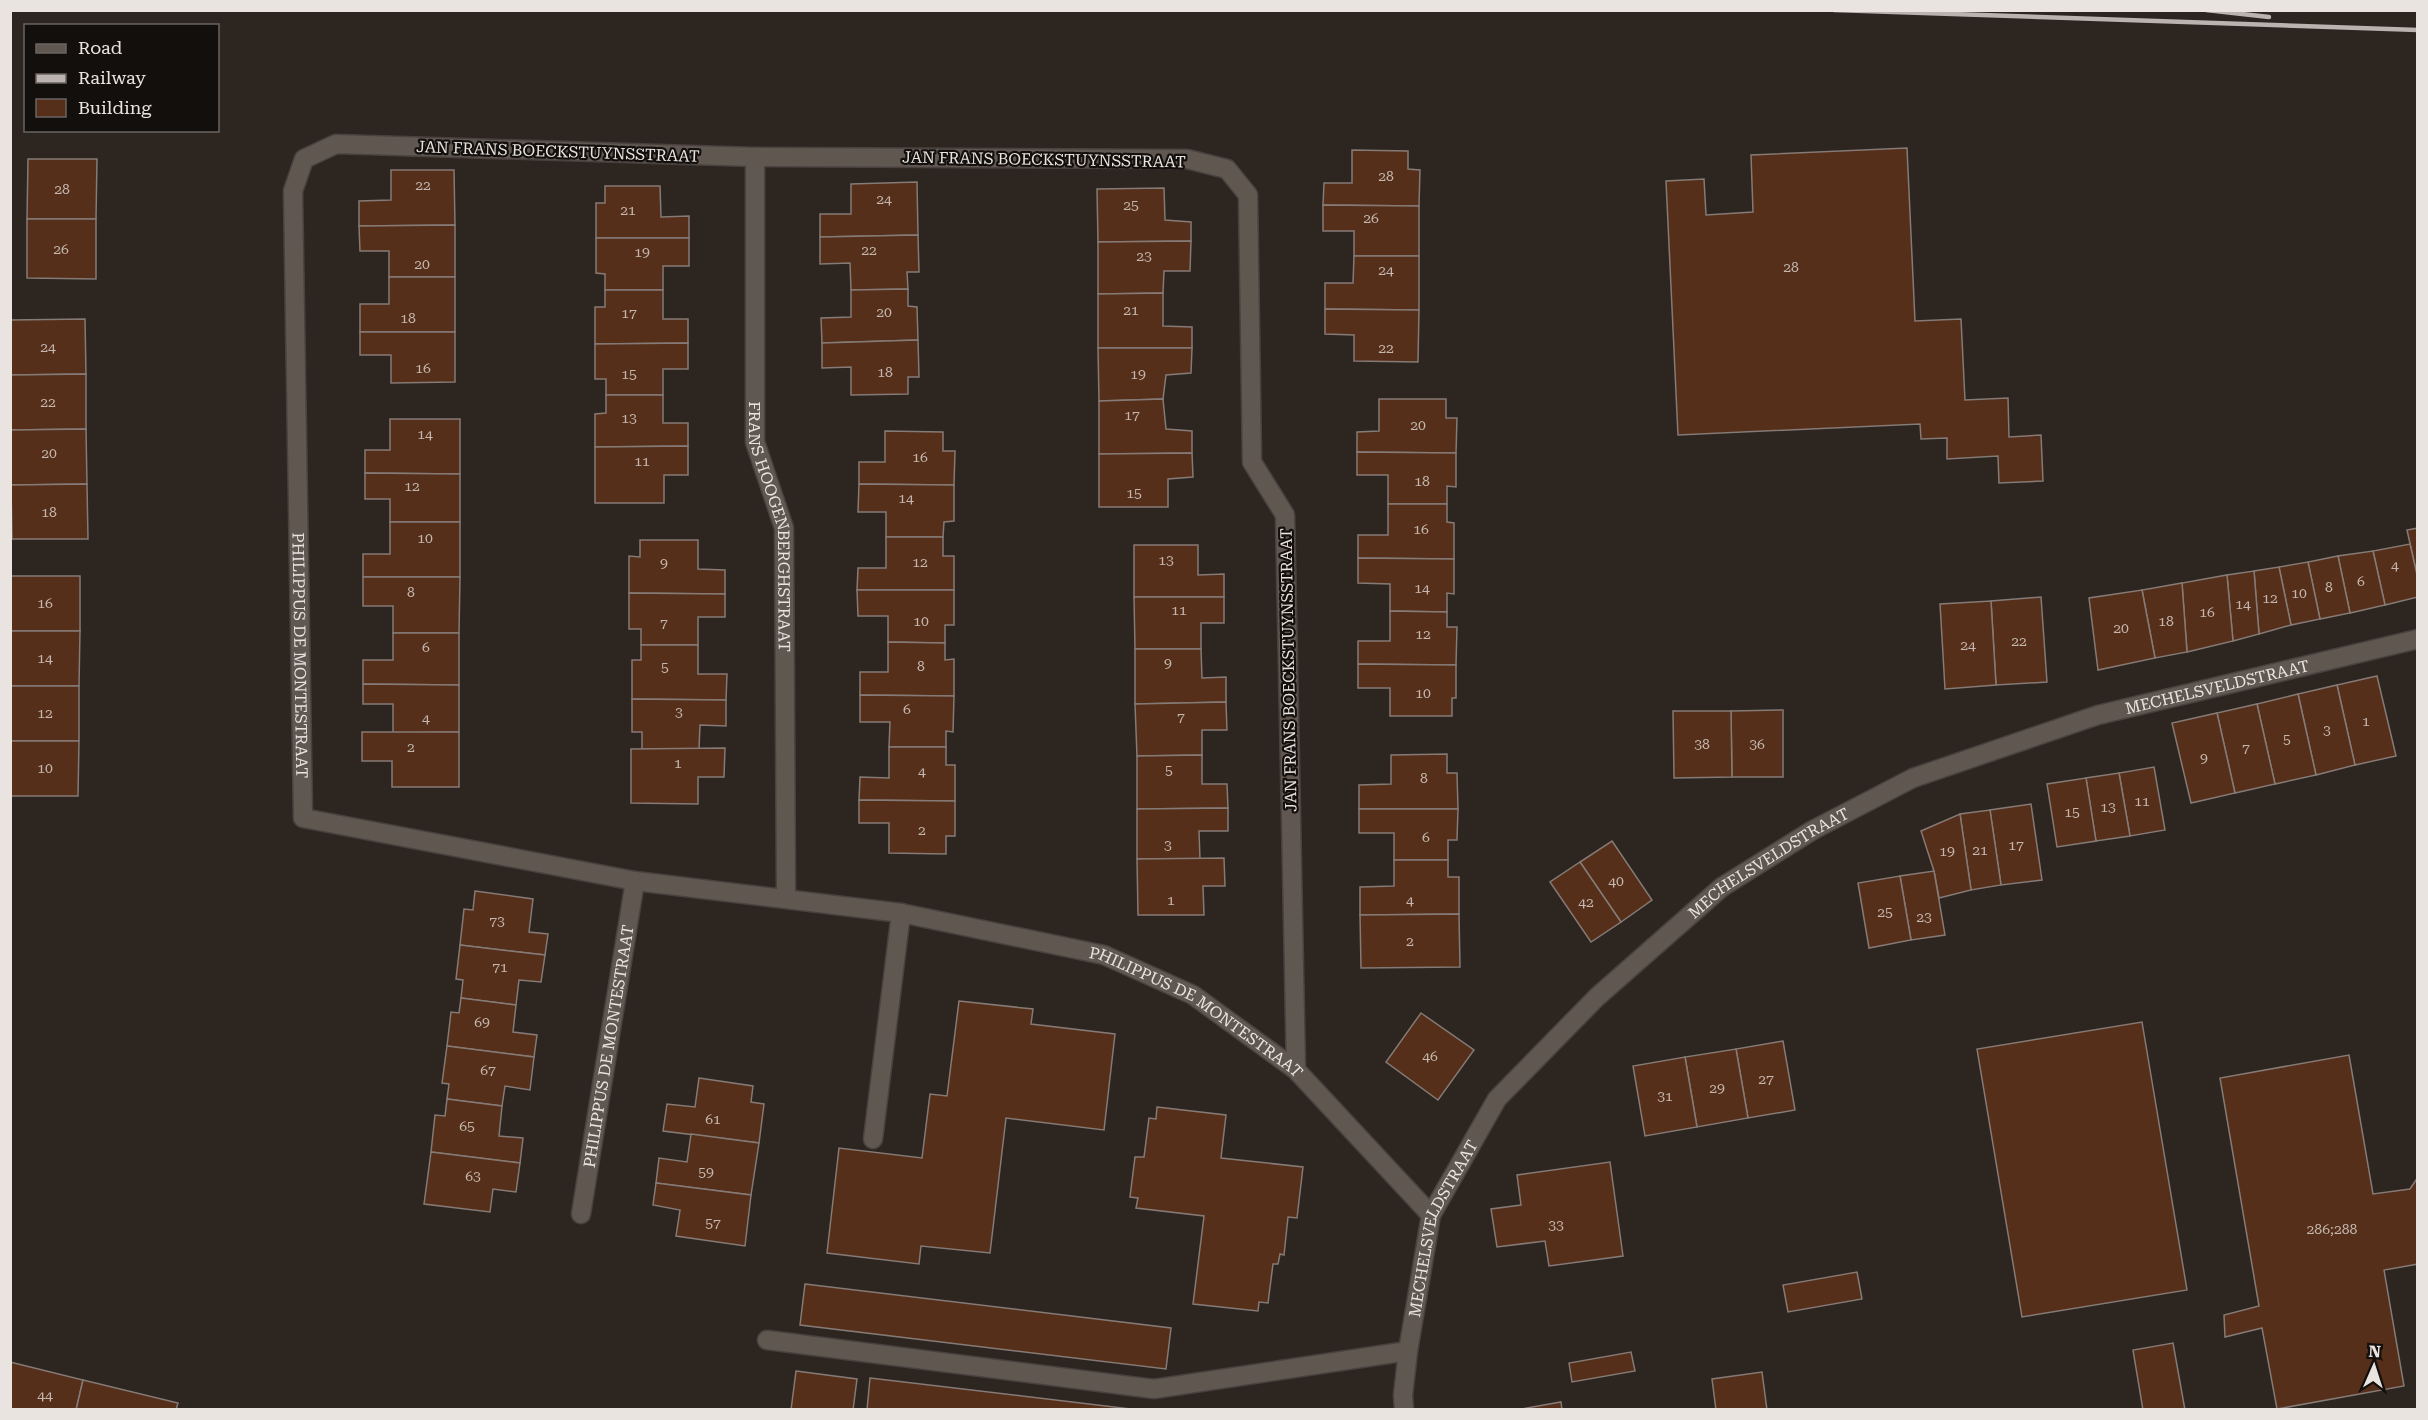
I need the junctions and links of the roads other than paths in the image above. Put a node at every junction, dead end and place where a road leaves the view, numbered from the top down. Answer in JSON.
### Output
{"nodes":[{"id":1,"x":755,"y":157,"type":"junction"},
{"id":2,"x":304,"y":159,"type":"joint"},
{"id":3,"x":2418,"y":639,"type":"edge"},
{"id":4,"x":635,"y":881,"type":"junction"},
{"id":5,"x":786,"y":897,"type":"junction"},
{"id":6,"x":901,"y":913,"type":"junction"},
{"id":7,"x":1296,"y":1070,"type":"junction"},
{"id":8,"x":873,"y":1138,"type":"dead end"},
{"id":9,"x":581,"y":1214,"type":"dead end"},
{"id":10,"x":1431,"y":1215,"type":"junction"},
{"id":11,"x":767,"y":1340,"type":"dead end"},
{"id":12,"x":1408,"y":1351,"type":"junction"},
{"id":13,"x":1404,"y":1410,"type":"edge"}],
"edges":[{"from":1,"to":2,"type":"street","name":"JAN FRANS BOECKSTUYNSSTRAAT"},
{"from":1,"to":5,"type":"street","name":"FRANS HOOGENBERGHSTRAAT"},
{"from":1,"to":7,"type":"street","name":"JAN FRANS BOECKSTUYNSSTRAAT"},
{"from":2,"to":4,"type":"street","name":"PHILIPPUS DE MONTESTRAAT"},
{"from":3,"to":10,"type":"street","name":"MECHELSVELDSTRAAT"},
{"from":4,"to":5,"type":"street","name":"PHILIPPUS DE MONTESTRAAT"},
{"from":4,"to":9,"type":"street","name":"PHILIPPUS DE MONTESTRAAT"},
{"from":5,"to":6,"type":"street","name":"PHILIPPUS DE MONTESTRAAT"},
{"from":6,"to":7,"type":"street","name":"PHILIPPUS DE MONTESTRAAT"},
{"from":6,"to":8,"type":"street"},
{"from":7,"to":10,"type":"street","name":"PHILIPPUS DE MONTESTRAAT"},
{"from":10,"to":12,"type":"street","name":"MECHELSVELDSTRAAT"},
{"from":11,"to":12,"type":"street"},
{"from":12,"to":13,"type":"street","name":"MECHELSVELDSTRAAT"}]}
